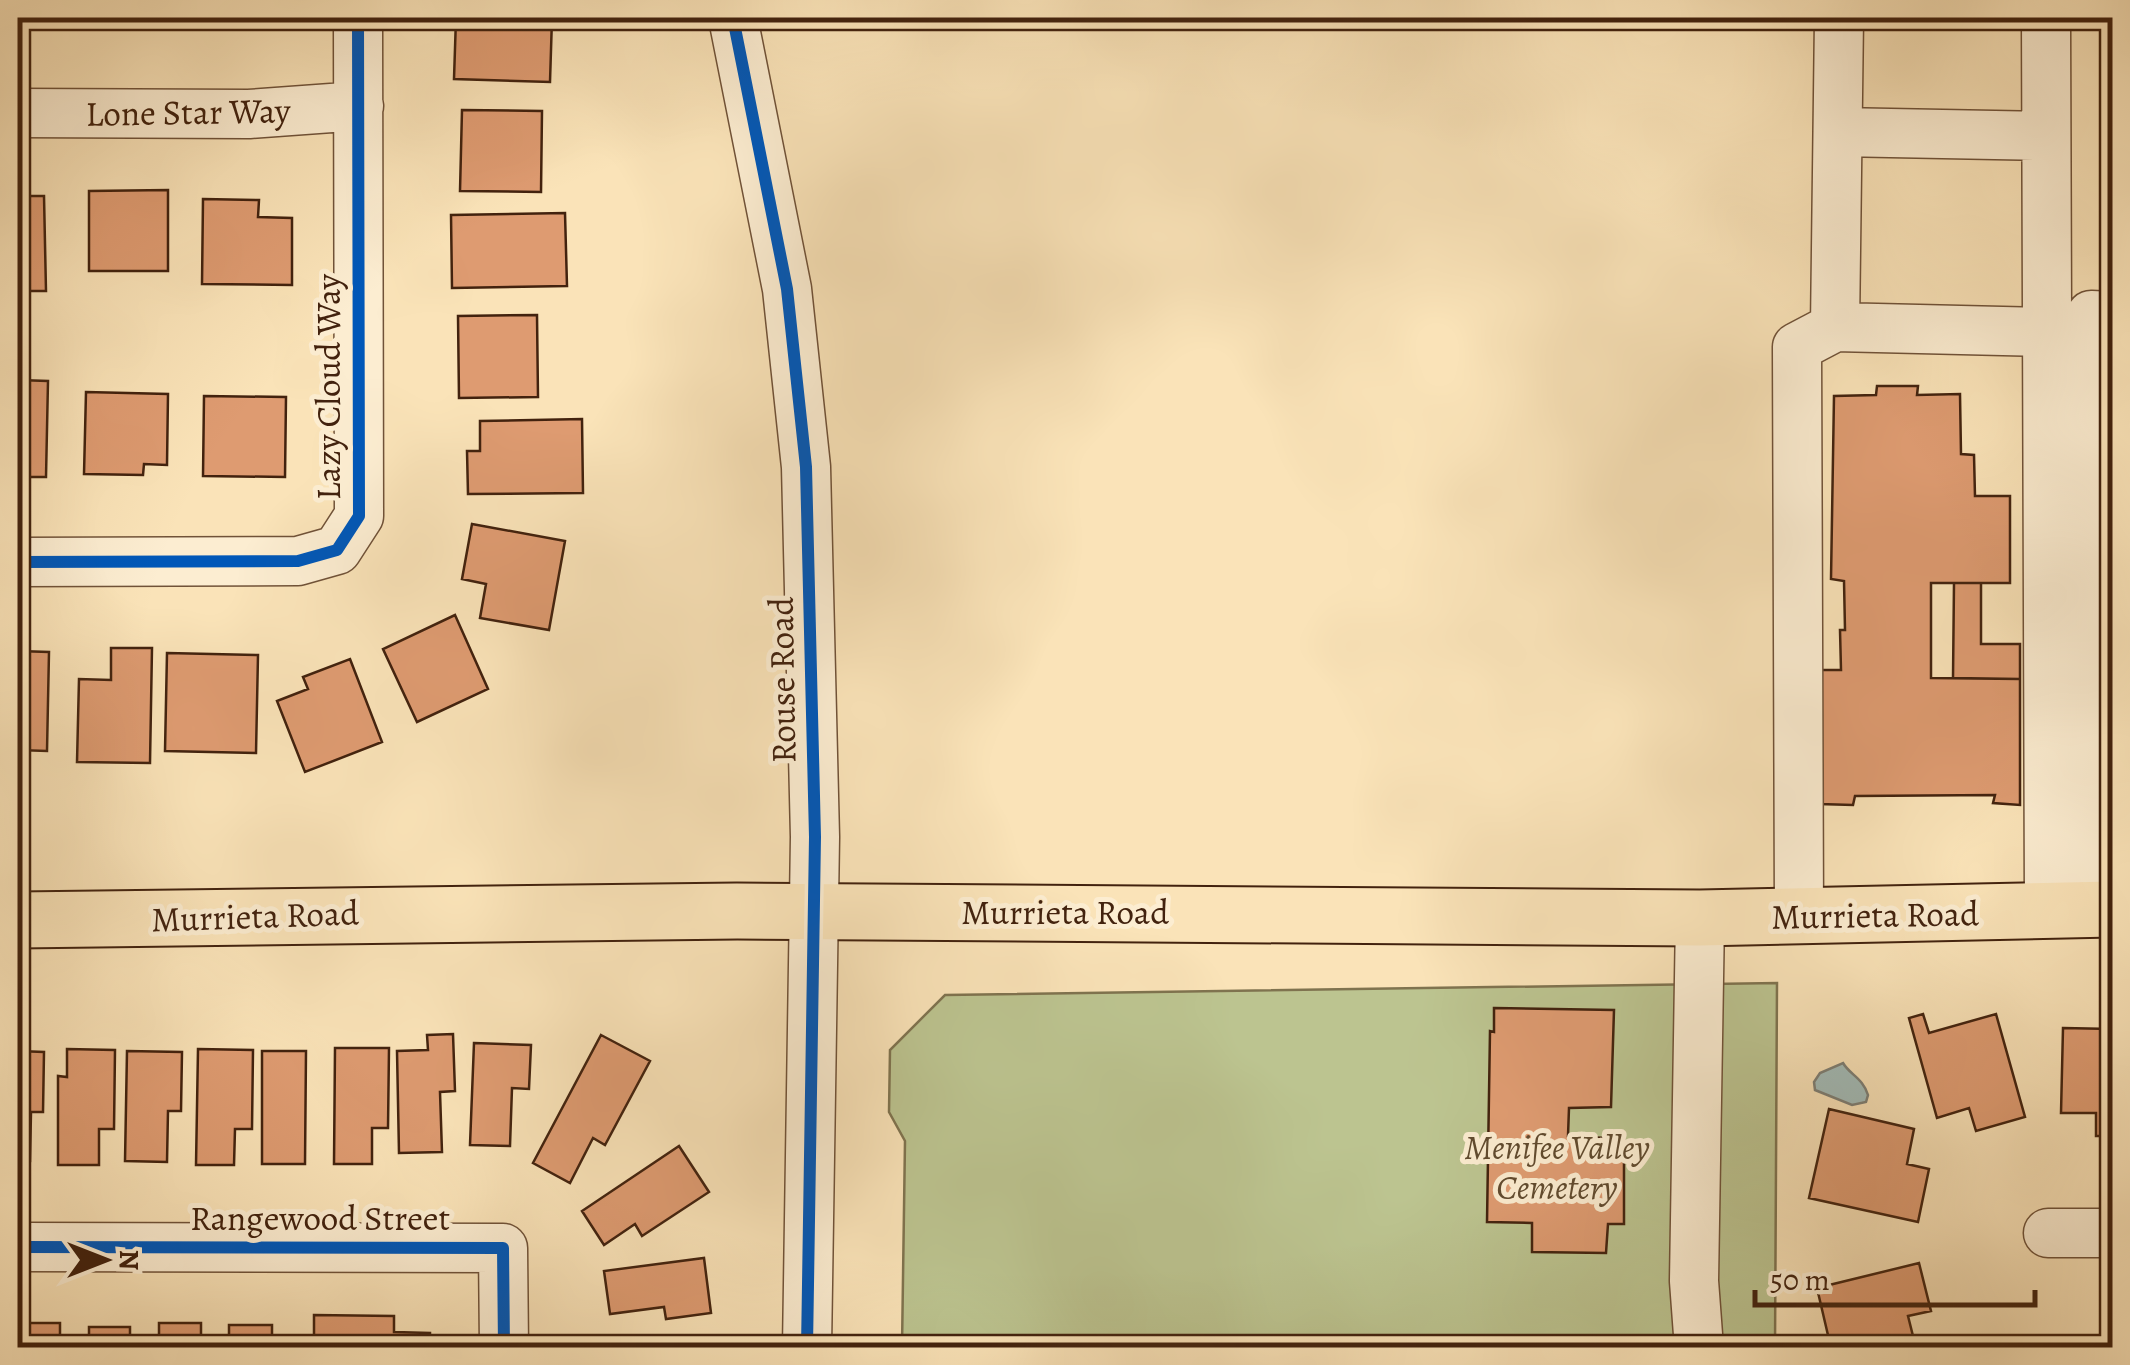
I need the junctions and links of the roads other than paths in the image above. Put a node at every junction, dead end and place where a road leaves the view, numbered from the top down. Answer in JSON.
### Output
{"nodes":[{"id":1,"x":358,"y":18,"type":"edge"},
{"id":2,"x":733,"y":18,"type":"edge"},
{"id":3,"x":1839,"y":18,"type":"edge"},
{"id":4,"x":2046,"y":18,"type":"edge"},
{"id":5,"x":359,"y":106,"type":"junction"},
{"id":6,"x":18,"y":113,"type":"edge"},
{"id":7,"x":1838,"y":132,"type":"junction"},
{"id":8,"x":2046,"y":136,"type":"junction"},
{"id":9,"x":2112,"y":316,"type":"edge"},
{"id":10,"x":1835,"y":327,"type":"junction"},
{"id":11,"x":2048,"y":332,"type":"junction"},
{"id":12,"x":2101,"y":432,"type":"edge"},
{"id":13,"x":2101,"y":539,"type":"edge"},
{"id":14,"x":18,"y":562,"type":"edge"},
{"id":15,"x":2085,"y":910,"type":"edge"},
{"id":16,"x":814,"y":911,"type":"junction"},
{"id":17,"x":1799,"y":916,"type":"junction"},
{"id":18,"x":1700,"y":918,"type":"junction"},
{"id":19,"x":18,"y":920,"type":"edge"},
{"id":20,"x":2048,"y":1233,"type":"dead end"},
{"id":21,"x":2112,"y":1234,"type":"edge"},
{"id":22,"x":18,"y":1246,"type":"edge"},
{"id":23,"x":504,"y":1348,"type":"edge"},
{"id":24,"x":806,"y":1348,"type":"edge"},
{"id":25,"x":1699,"y":1348,"type":"edge"}],
"edges":[{"from":1,"to":5,"type":"street","name":"Lazy Cloud Way"},
{"from":2,"to":16,"type":"street","name":"Rouse Road"},
{"from":3,"to":7,"type":"street"},
{"from":4,"to":8,"type":"street"},
{"from":5,"to":6,"type":"street","name":"Lone Star Way"},
{"from":5,"to":14,"type":"street","name":"Lazy Cloud Way"},
{"from":7,"to":8,"type":"street"},
{"from":7,"to":10,"type":"street"},
{"from":8,"to":11,"type":"street"},
{"from":9,"to":12,"type":"street"},
{"from":10,"to":11,"type":"street"},
{"from":10,"to":17,"type":"street"},
{"from":11,"to":15,"type":"street"},
{"from":12,"to":13,"type":"street"},
{"from":13,"to":15,"type":"street"},
{"from":15,"to":17,"type":"main road","name":"Murrieta Road"},
{"from":16,"to":18,"type":"main road","name":"Murrieta Road"},
{"from":16,"to":19,"type":"main road","name":"Murrieta Road"},
{"from":16,"to":24,"type":"street","name":"Rouse Road"},
{"from":17,"to":18,"type":"main road","name":"Murrieta Road"},
{"from":18,"to":25,"type":"street"},
{"from":20,"to":21,"type":"street"},
{"from":22,"to":23,"type":"street","name":"Rangewood Street"}]}
